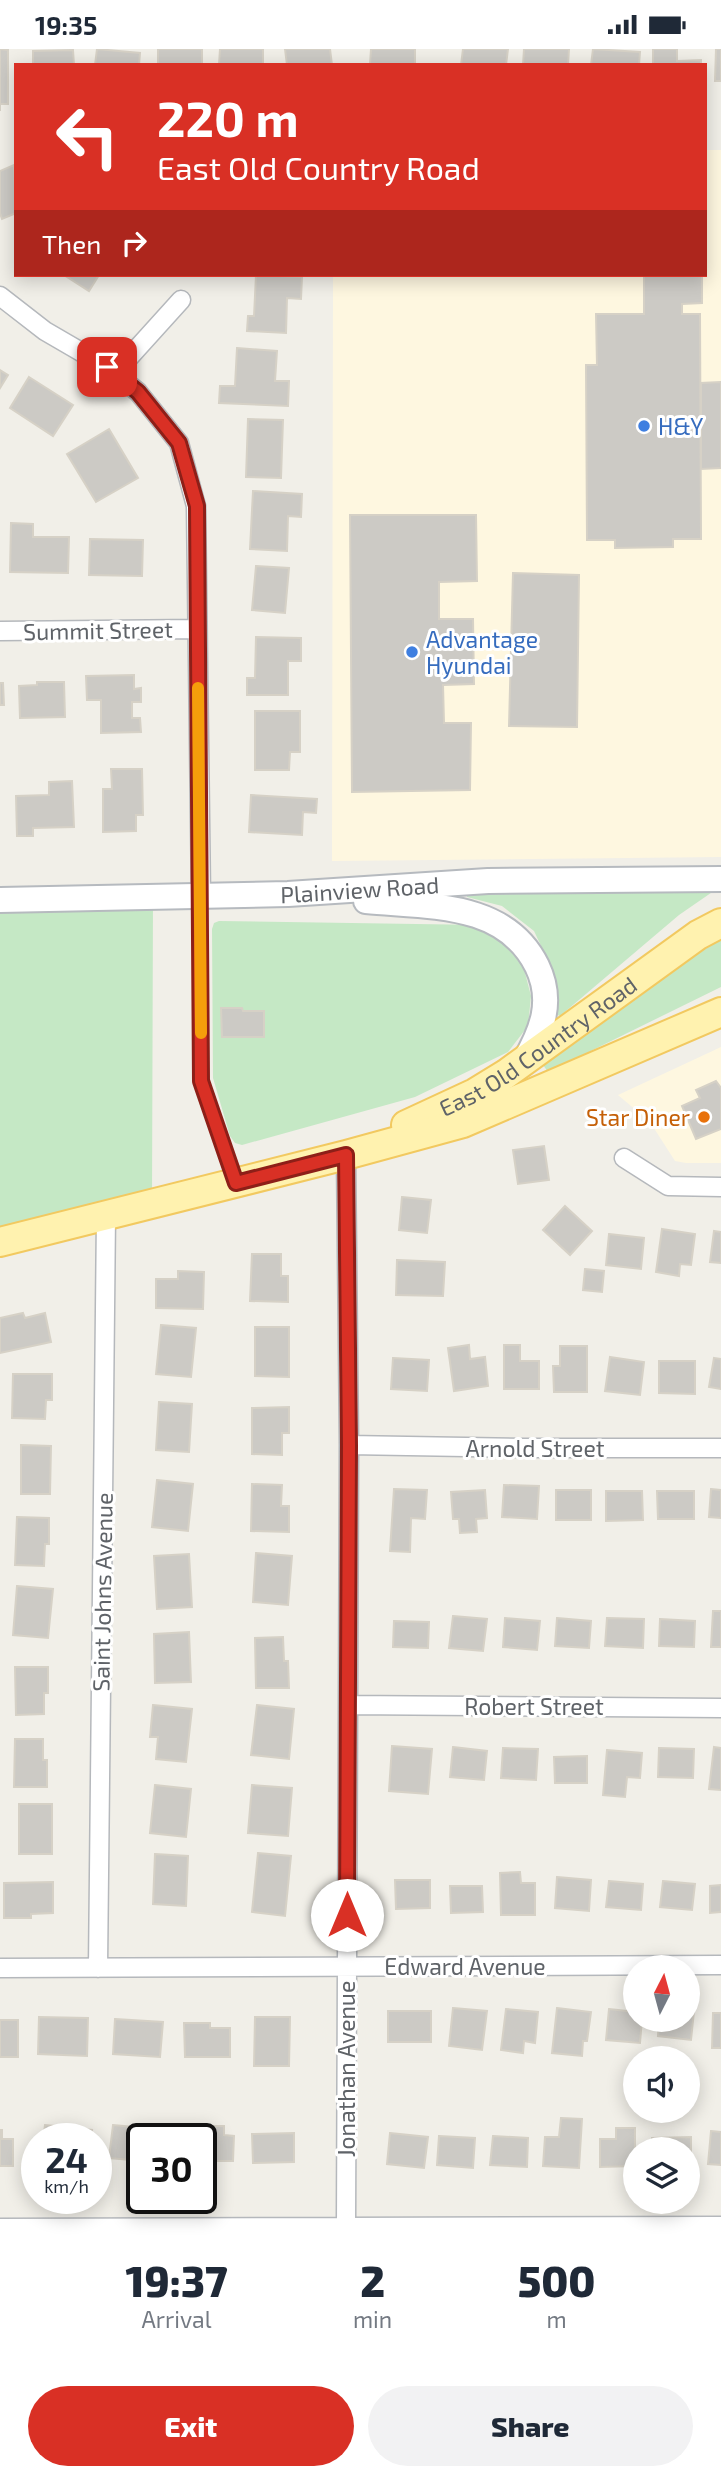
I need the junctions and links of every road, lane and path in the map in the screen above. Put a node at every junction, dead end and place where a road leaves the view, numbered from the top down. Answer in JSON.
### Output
{"nodes":[{"id":1,"x":0,"y":296,"type":"edge"},
{"id":2,"x":181,"y":300,"type":"dead end"},
{"id":3,"x":115,"y":373,"type":"junction"},
{"id":4,"x":197,"y":629,"type":"junction"},
{"id":5,"x":0,"y":631,"type":"edge"},
{"id":6,"x":721,"y":879,"type":"edge"},
{"id":7,"x":288,"y":894,"type":"junction"},
{"id":8,"x":201,"y":896,"type":"junction"},
{"id":9,"x":0,"y":900,"type":"edge"},
{"id":10,"x":721,"y":923,"type":"edge"},
{"id":11,"x":721,"y":1012,"type":"edge"},
{"id":12,"x":524,"y":1062,"type":"junction"},
{"id":13,"x":346,"y":1155,"type":"junction"},
{"id":14,"x":624,"y":1158,"type":"dead end"},
{"id":15,"x":236,"y":1183,"type":"junction"},
{"id":16,"x":721,"y":1187,"type":"edge"},
{"id":17,"x":106,"y":1215,"type":"junction"},
{"id":18,"x":0,"y":1242,"type":"edge"},
{"id":19,"x":349,"y":1445,"type":"junction"},
{"id":20,"x":721,"y":1448,"type":"edge"},
{"id":21,"x":348,"y":1705,"type":"junction"},
{"id":22,"x":721,"y":1707,"type":"edge"},
{"id":23,"x":721,"y":1965,"type":"edge"},
{"id":24,"x":347,"y":1966,"type":"junction"},
{"id":25,"x":0,"y":1968,"type":"edge"},
{"id":26,"x":98,"y":1968,"type":"junction"},
{"id":27,"x":721,"y":2225,"type":"edge"},
{"id":28,"x":346,"y":2226,"type":"junction"},
{"id":29,"x":0,"y":2228,"type":"edge"}],
"edges":[{"from":1,"to":3,"type":"street"},
{"from":2,"to":3,"type":"street"},
{"from":3,"to":4,"type":"street"},
{"from":4,"to":5,"type":"street","name":"Summit Street"},
{"from":4,"to":8,"type":"street"},
{"from":6,"to":7,"type":"main road","name":"Plainview Road"},
{"from":7,"to":8,"type":"main road","name":"Plainview Road"},
{"from":7,"to":12,"type":"main road"},
{"from":8,"to":9,"type":"main road","name":"Plainview Road"},
{"from":8,"to":15,"type":"lane"},
{"from":10,"to":12,"type":"main road","name":"East Old Country Road"},
{"from":11,"to":13,"type":"main road","name":"East Old Country Road"},
{"from":12,"to":13,"type":"main road","name":"East Old Country Road"},
{"from":13,"to":15,"type":"main road","name":"East Old Country Road"},
{"from":13,"to":19,"type":"street","name":"Jonathan Avenue"},
{"from":14,"to":16,"type":"street"},
{"from":15,"to":17,"type":"main road","name":"East Old Country Road"},
{"from":17,"to":18,"type":"main road","name":"East Old Country Road"},
{"from":17,"to":26,"type":"street","name":"Saint Johns Avenue"},
{"from":19,"to":20,"type":"street","name":"Arnold Street"},
{"from":19,"to":21,"type":"street","name":"Jonathan Avenue"},
{"from":21,"to":22,"type":"street","name":"Robert Street"},
{"from":21,"to":24,"type":"street","name":"Jonathan Avenue"},
{"from":23,"to":24,"type":"street","name":"Edward Avenue"},
{"from":24,"to":26,"type":"street","name":"Edward Avenue"},
{"from":24,"to":28,"type":"street","name":"Jonathan Avenue"},
{"from":25,"to":26,"type":"street","name":"Edward Avenue"},
{"from":27,"to":28,"type":"street"},
{"from":28,"to":29,"type":"street"}]}
